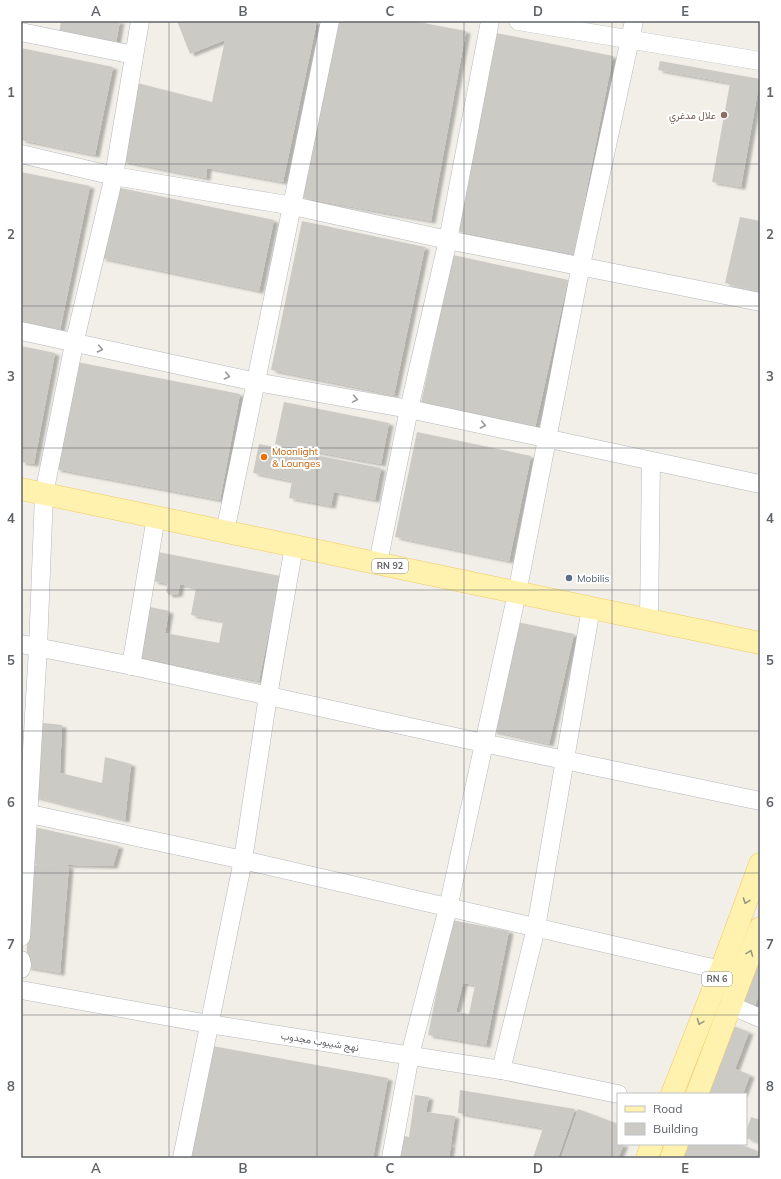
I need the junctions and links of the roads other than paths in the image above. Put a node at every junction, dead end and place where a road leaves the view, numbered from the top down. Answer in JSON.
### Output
{"nodes":[{"id":1,"x":140,"y":21,"type":"edge"},
{"id":2,"x":330,"y":21,"type":"edge"},
{"id":3,"x":490,"y":21,"type":"edge"},
{"id":4,"x":518,"y":21,"type":"edge"},
{"id":5,"x":634,"y":21,"type":"edge"},
{"id":6,"x":21,"y":32,"type":"edge"},
{"id":7,"x":630,"y":39,"type":"junction"},
{"id":8,"x":134,"y":55,"type":"junction"},
{"id":9,"x":760,"y":61,"type":"edge"},
{"id":10,"x":21,"y":154,"type":"edge"},
{"id":11,"x":114,"y":176,"type":"junction"},
{"id":12,"x":293,"y":206,"type":"junction"},
{"id":13,"x":448,"y":240,"type":"junction"},
{"id":14,"x":581,"y":265,"type":"junction"},
{"id":15,"x":760,"y":302,"type":"edge"},
{"id":16,"x":21,"y":331,"type":"edge"},
{"id":17,"x":74,"y":344,"type":"junction"},
{"id":18,"x":256,"y":382,"type":"junction"},
{"id":19,"x":409,"y":409,"type":"junction"},
{"id":20,"x":547,"y":439,"type":"junction"},
{"id":21,"x":651,"y":461,"type":"junction"},
{"id":22,"x":760,"y":484,"type":"edge"},
{"id":23,"x":21,"y":489,"type":"edge"},
{"id":24,"x":44,"y":494,"type":"junction"},
{"id":25,"x":156,"y":517,"type":"junction"},
{"id":26,"x":225,"y":532,"type":"junction"},
{"id":27,"x":294,"y":546,"type":"junction"},
{"id":28,"x":378,"y":564,"type":"junction"},
{"id":29,"x":517,"y":593,"type":"junction"},
{"id":30,"x":591,"y":608,"type":"junction"},
{"id":31,"x":649,"y":620,"type":"junction"},
{"id":32,"x":760,"y":643,"type":"edge"},
{"id":33,"x":29,"y":646,"type":"edge"},
{"id":34,"x":131,"y":666,"type":"junction"},
{"id":35,"x":268,"y":696,"type":"junction"},
{"id":36,"x":483,"y":743,"type":"junction"},
{"id":37,"x":565,"y":760,"type":"junction"},
{"id":38,"x":760,"y":801,"type":"edge"},
{"id":39,"x":24,"y":813,"type":"edge"},
{"id":40,"x":243,"y":860,"type":"junction"},
{"id":41,"x":760,"y":864,"type":"edge"},
{"id":42,"x":22,"y":905,"type":"edge"},
{"id":43,"x":448,"y":908,"type":"junction"},
{"id":44,"x":536,"y":928,"type":"junction"},
{"id":45,"x":760,"y":928,"type":"edge"},
{"id":46,"x":21,"y":938,"type":"edge"},
{"id":47,"x":21,"y":960,"type":"edge"},
{"id":48,"x":21,"y":969,"type":"edge"},
{"id":49,"x":721,"y":970,"type":"junction"},
{"id":50,"x":740,"y":980,"type":"junction"},
{"id":51,"x":21,"y":990,"type":"edge"},
{"id":52,"x":730,"y":1005,"type":"junction"},
{"id":53,"x":760,"y":1018,"type":"edge"},
{"id":54,"x":209,"y":1024,"type":"junction"},
{"id":55,"x":410,"y":1055,"type":"junction"},
{"id":56,"x":501,"y":1070,"type":"junction"},
{"id":57,"x":672,"y":1093,"type":"edge"},
{"id":58,"x":697,"y":1093,"type":"edge"},
{"id":59,"x":617,"y":1094,"type":"edge"},
{"id":60,"x":652,"y":1145,"type":"edge"},
{"id":61,"x":677,"y":1145,"type":"edge"},
{"id":62,"x":182,"y":1158,"type":"edge"},
{"id":63,"x":391,"y":1158,"type":"edge"},
{"id":64,"x":647,"y":1158,"type":"edge"},
{"id":65,"x":671,"y":1158,"type":"edge"}],
"edges":[{"from":1,"to":8,"type":"street"},
{"from":2,"to":12,"type":"street"},
{"from":3,"to":13,"type":"street"},
{"from":4,"to":7,"type":"street"},
{"from":5,"to":7,"type":"street"},
{"from":6,"to":8,"type":"street"},
{"from":7,"to":9,"type":"street"},
{"from":7,"to":14,"type":"street"},
{"from":8,"to":11,"type":"street"},
{"from":10,"to":11,"type":"street"},
{"from":11,"to":12,"type":"street"},
{"from":11,"to":17,"type":"street"},
{"from":12,"to":13,"type":"street"},
{"from":12,"to":18,"type":"street"},
{"from":13,"to":14,"type":"street"},
{"from":13,"to":19,"type":"street"},
{"from":14,"to":15,"type":"street"},
{"from":14,"to":20,"type":"street"},
{"from":16,"to":17,"type":"street"},
{"from":17,"to":18,"type":"street","one_way":true},
{"from":17,"to":24,"type":"street"},
{"from":18,"to":19,"type":"street","one_way":true},
{"from":18,"to":26,"type":"street"},
{"from":19,"to":20,"type":"street","one_way":true},
{"from":19,"to":28,"type":"street"},
{"from":20,"to":21,"type":"street"},
{"from":20,"to":29,"type":"street"},
{"from":21,"to":22,"type":"street"},
{"from":21,"to":31,"type":"street"},
{"from":23,"to":24,"type":"main road","number":"RN 92"},
{"from":24,"to":25,"type":"main road","number":"RN 92"},
{"from":24,"to":33,"type":"street"},
{"from":25,"to":26,"type":"main road","number":"RN 92"},
{"from":25,"to":34,"type":"street"},
{"from":26,"to":27,"type":"main road","number":"RN 92"},
{"from":27,"to":28,"type":"main road","number":"RN 92"},
{"from":27,"to":35,"type":"street"},
{"from":28,"to":29,"type":"main road","number":"RN 92"},
{"from":29,"to":30,"type":"main road","number":"RN 92"},
{"from":29,"to":36,"type":"street"},
{"from":30,"to":31,"type":"main road","number":"RN 92"},
{"from":30,"to":37,"type":"street"},
{"from":31,"to":32,"type":"main road","number":"RN 92"},
{"from":33,"to":34,"type":"street"},
{"from":33,"to":39,"type":"street"},
{"from":34,"to":35,"type":"street"},
{"from":35,"to":36,"type":"street"},
{"from":35,"to":40,"type":"street"},
{"from":36,"to":37,"type":"street"},
{"from":36,"to":43,"type":"street"},
{"from":37,"to":38,"type":"street"},
{"from":37,"to":44,"type":"street"},
{"from":39,"to":40,"type":"street"},
{"from":39,"to":42,"type":"street"},
{"from":40,"to":43,"type":"street"},
{"from":40,"to":54,"type":"street"},
{"from":41,"to":49,"type":"main road","number":"RN 6","one_way":true},
{"from":42,"to":46,"type":"street"},
{"from":43,"to":44,"type":"street"},
{"from":43,"to":55,"type":"street"},
{"from":44,"to":49,"type":"street"},
{"from":44,"to":56,"type":"street"},
{"from":50,"to":45,"type":"main road","number":"RN 6","one_way":true},
{"from":47,"to":48,"type":"street"},
{"from":49,"to":50,"type":"street"},
{"from":49,"to":57,"type":"main road","number":"RN 6","one_way":true},
{"from":50,"to":52,"type":"main road","number":"RN 6"},
{"from":51,"to":54,"type":"street","name":"نهج شيبوب مجدوب"},
{"from":52,"to":53,"type":"street"},
{"from":52,"to":58,"type":"main road","number":"RN 6"},
{"from":54,"to":55,"type":"street","name":"نهج شيبوب مجدوب"},
{"from":54,"to":62,"type":"street"},
{"from":55,"to":56,"type":"street","name":"نهج شيبوب مجدوب"},
{"from":55,"to":63,"type":"street"},
{"from":56,"to":59,"type":"street","name":"نهج شيبوب مجدوب"},
{"from":60,"to":64,"type":"main road"},
{"from":61,"to":65,"type":"main road"}]}
